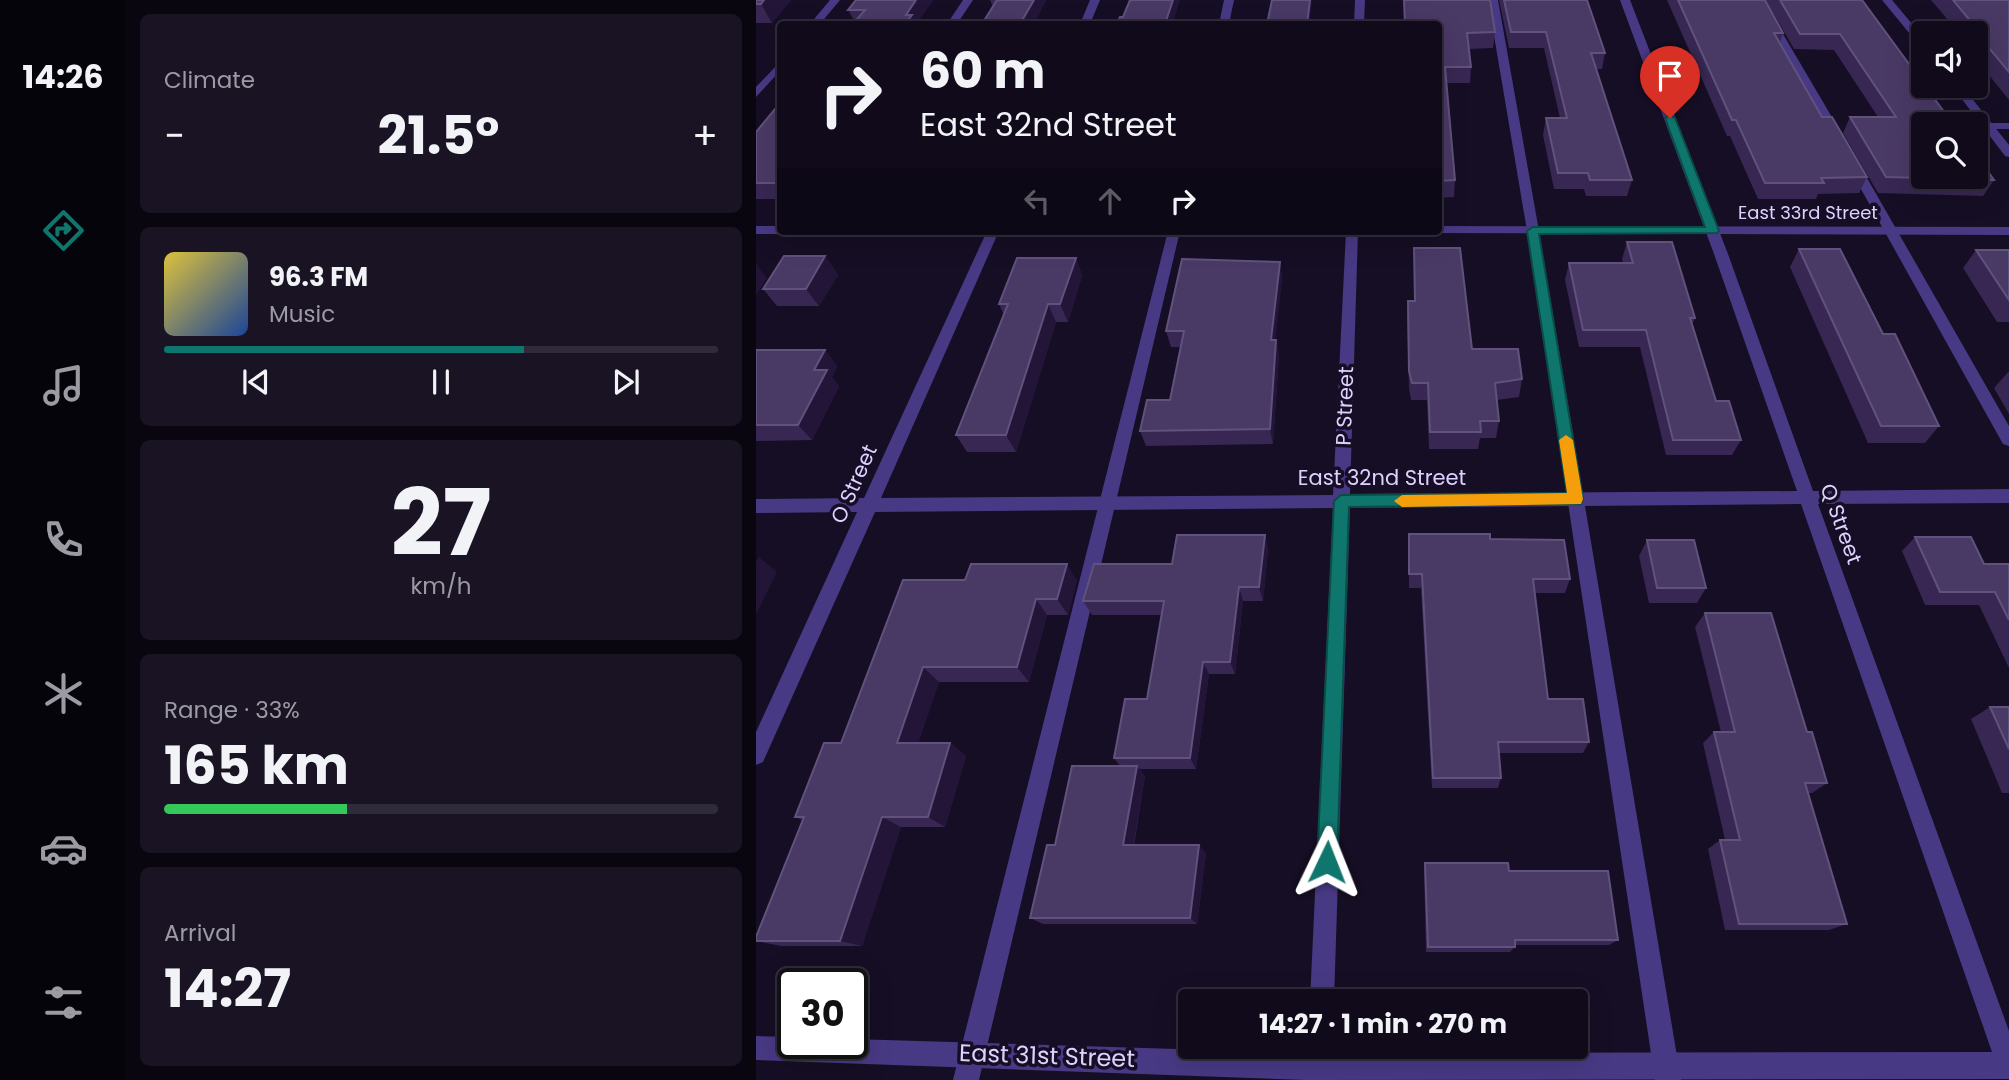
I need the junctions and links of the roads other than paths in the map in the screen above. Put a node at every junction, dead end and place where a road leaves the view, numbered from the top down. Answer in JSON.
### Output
{"nodes":[{"id":1,"x":835,"y":0,"type":"edge"},
{"id":2,"x":968,"y":0,"type":"edge"},
{"id":3,"x":1095,"y":0,"type":"edge"},
{"id":4,"x":1229,"y":0,"type":"edge"},
{"id":5,"x":1360,"y":0,"type":"edge"},
{"id":6,"x":1493,"y":0,"type":"edge"},
{"id":7,"x":1625,"y":0,"type":"edge"},
{"id":8,"x":1758,"y":0,"type":"edge"},
{"id":9,"x":1887,"y":0,"type":"edge"},
{"id":10,"x":818,"y":21,"type":"edge"},
{"id":11,"x":954,"y":21,"type":"edge"},
{"id":12,"x":1085,"y":21,"type":"edge"},
{"id":13,"x":1225,"y":21,"type":"edge"},
{"id":14,"x":1359,"y":21,"type":"edge"},
{"id":15,"x":1911,"y":29,"type":"edge"},
{"id":16,"x":777,"y":68,"type":"edge"},
{"id":17,"x":756,"y":93,"type":"edge"},
{"id":18,"x":1967,"y":98,"type":"edge"},
{"id":19,"x":1978,"y":112,"type":"edge"},
{"id":20,"x":1988,"y":125,"type":"joint"},
{"id":21,"x":2009,"y":126,"type":"edge"},
{"id":22,"x":2009,"y":153,"type":"edge"},
{"id":23,"x":756,"y":230,"type":"edge"},
{"id":24,"x":777,"y":230,"type":"edge"},
{"id":25,"x":1442,"y":230,"type":"edge"},
{"id":26,"x":1533,"y":231,"type":"junction"},
{"id":27,"x":1713,"y":231,"type":"junction"},
{"id":28,"x":1892,"y":231,"type":"junction"},
{"id":29,"x":2009,"y":231,"type":"edge"},
{"id":30,"x":991,"y":235,"type":"edge"},
{"id":31,"x":1173,"y":235,"type":"edge"},
{"id":32,"x":1352,"y":235,"type":"edge"},
{"id":33,"x":2009,"y":440,"type":"edge"},
{"id":34,"x":2009,"y":496,"type":"edge"},
{"id":35,"x":1807,"y":498,"type":"junction"},
{"id":36,"x":1575,"y":499,"type":"junction"},
{"id":37,"x":1341,"y":501,"type":"junction"},
{"id":38,"x":1108,"y":503,"type":"junction"},
{"id":39,"x":756,"y":506,"type":"edge"},
{"id":40,"x":869,"y":506,"type":"junction"},
{"id":41,"x":756,"y":755,"type":"edge"},
{"id":42,"x":1322,"y":989,"type":"edge"},
{"id":43,"x":756,"y":1048,"type":"edge"},
{"id":44,"x":973,"y":1053,"type":"junction"},
{"id":45,"x":1319,"y":1064,"type":"edge"},
{"id":46,"x":2009,"y":1065,"type":"edge"},
{"id":47,"x":1667,"y":1073,"type":"edge"},
{"id":48,"x":967,"y":1080,"type":"edge"}],
"edges":[{"from":1,"to":10,"type":"street"},
{"from":2,"to":11,"type":"street"},
{"from":3,"to":12,"type":"street"},
{"from":4,"to":13,"type":"street"},
{"from":5,"to":14,"type":"street"},
{"from":6,"to":26,"type":"street"},
{"from":7,"to":27,"type":"street","name":"Q Street"},
{"from":8,"to":28,"type":"street"},
{"from":9,"to":15,"type":"street"},
{"from":16,"to":17,"type":"street"},
{"from":18,"to":19,"type":"street"},
{"from":20,"to":21,"type":"street"},
{"from":20,"to":22,"type":"street"},
{"from":23,"to":24,"type":"street"},
{"from":25,"to":26,"type":"street","name":"East 33rd Street"},
{"from":26,"to":27,"type":"street","name":"East 33rd Street"},
{"from":26,"to":36,"type":"street"},
{"from":27,"to":28,"type":"street","name":"East 33rd Street"},
{"from":27,"to":35,"type":"street","name":"Q Street"},
{"from":28,"to":29,"type":"street","name":"East 33rd Street"},
{"from":28,"to":33,"type":"street"},
{"from":30,"to":40,"type":"street","name":"O Street"},
{"from":31,"to":38,"type":"street"},
{"from":32,"to":37,"type":"street","name":"P Street"},
{"from":34,"to":35,"type":"street","name":"East 32nd Street"},
{"from":35,"to":36,"type":"street","name":"East 32nd Street"},
{"from":35,"to":46,"type":"street","name":"Q Street"},
{"from":36,"to":37,"type":"street","name":"East 32nd Street"},
{"from":36,"to":47,"type":"street"},
{"from":37,"to":38,"type":"street","name":"East 32nd Street"},
{"from":37,"to":42,"type":"street","name":"P Street"},
{"from":38,"to":40,"type":"street","name":"East 32nd Street"},
{"from":38,"to":44,"type":"street"},
{"from":39,"to":40,"type":"street","name":"East 32nd Street"},
{"from":40,"to":41,"type":"street","name":"O Street"},
{"from":43,"to":44,"type":"street","name":"East 31st Street"},
{"from":44,"to":45,"type":"street","name":"East 31st Street"},
{"from":44,"to":48,"type":"street"},
{"from":45,"to":47,"type":"street","name":"East 31st Street"},
{"from":46,"to":47,"type":"street","name":"East 31st Street"}]}
